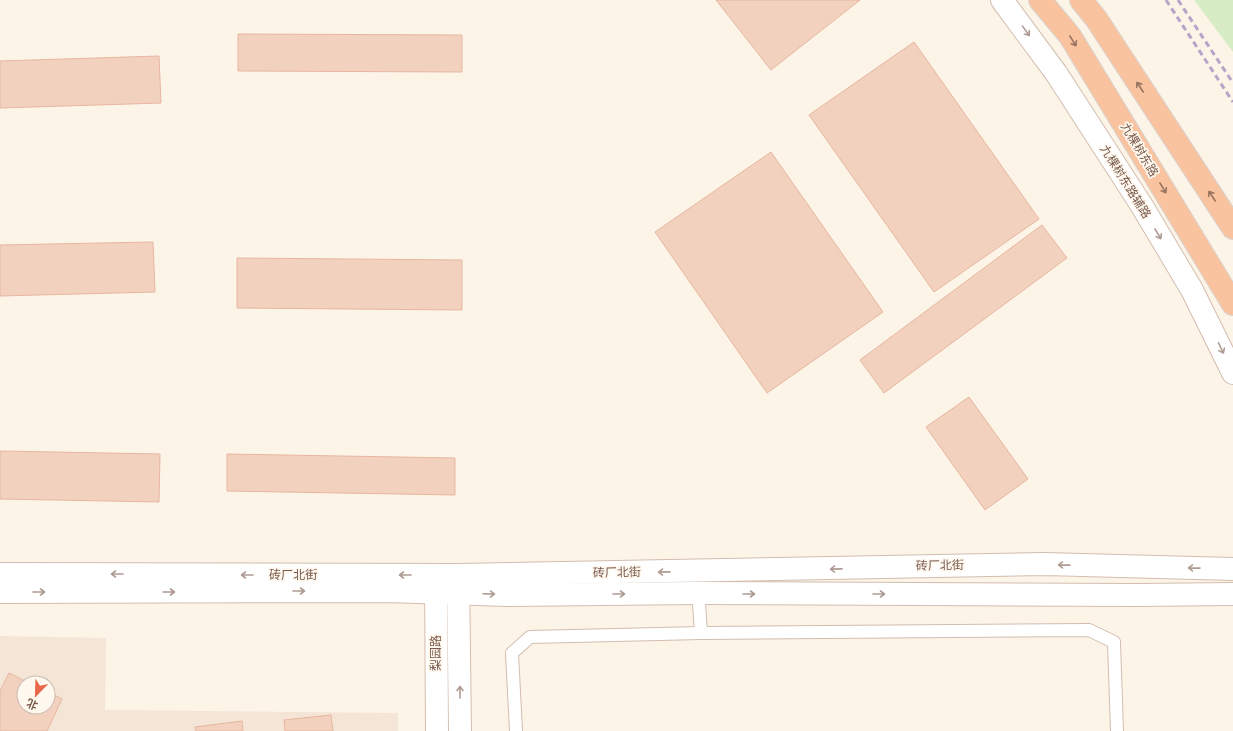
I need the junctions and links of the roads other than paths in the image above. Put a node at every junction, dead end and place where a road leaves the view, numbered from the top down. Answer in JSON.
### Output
{"nodes":[{"id":1,"x":1002,"y":0,"type":"edge"},
{"id":2,"x":1040,"y":0,"type":"edge"},
{"id":3,"x":1081,"y":0,"type":"edge"},
{"id":4,"x":1233,"y":228,"type":"edge"},
{"id":5,"x":1233,"y":304,"type":"edge"},
{"id":6,"x":1233,"y":373,"type":"edge"},
{"id":7,"x":1233,"y":569,"type":"edge"},
{"id":8,"x":697,"y":571,"type":"junction"},
{"id":9,"x":0,"y":574,"type":"edge"},
{"id":10,"x":436,"y":583,"type":"junction"},
{"id":11,"x":459,"y":584,"type":"junction"},
{"id":12,"x":0,"y":592,"type":"edge"},
{"id":13,"x":699,"y":593,"type":"junction"},
{"id":14,"x":1233,"y":594,"type":"edge"},
{"id":15,"x":701,"y":633,"type":"junction"},
{"id":16,"x":437,"y":731,"type":"edge"},
{"id":17,"x":460,"y":731,"type":"edge"},
{"id":18,"x":516,"y":731,"type":"edge"},
{"id":19,"x":1117,"y":731,"type":"edge"}],
"edges":[{"from":1,"to":6,"type":"street","name":"九棵树东路辅路","one_way":true},
{"from":2,"to":5,"type":"highway","name":"九棵树东路","one_way":true},
{"from":4,"to":3,"type":"highway","one_way":true},
{"from":7,"to":8,"type":"street","name":"砖厂北街","one_way":true},
{"from":8,"to":11,"type":"street","name":"砖厂北街","one_way":true},
{"from":8,"to":13,"type":"lane"},
{"from":10,"to":9,"type":"street","name":"砖厂北街","one_way":true},
{"from":10,"to":11,"type":"street","name":"砖厂北街"},
{"from":12,"to":10,"type":"street","name":"砖厂北街","one_way":true},
{"from":10,"to":16,"type":"street","name":"梨园路"},
{"from":11,"to":13,"type":"street","name":"砖厂北街","one_way":true},
{"from":17,"to":11,"type":"street","name":"梨园路","one_way":true},
{"from":13,"to":14,"type":"street","name":"砖厂北街","one_way":true},
{"from":13,"to":15,"type":"lane"},
{"from":15,"to":18,"type":"lane"},
{"from":15,"to":19,"type":"lane"}]}
